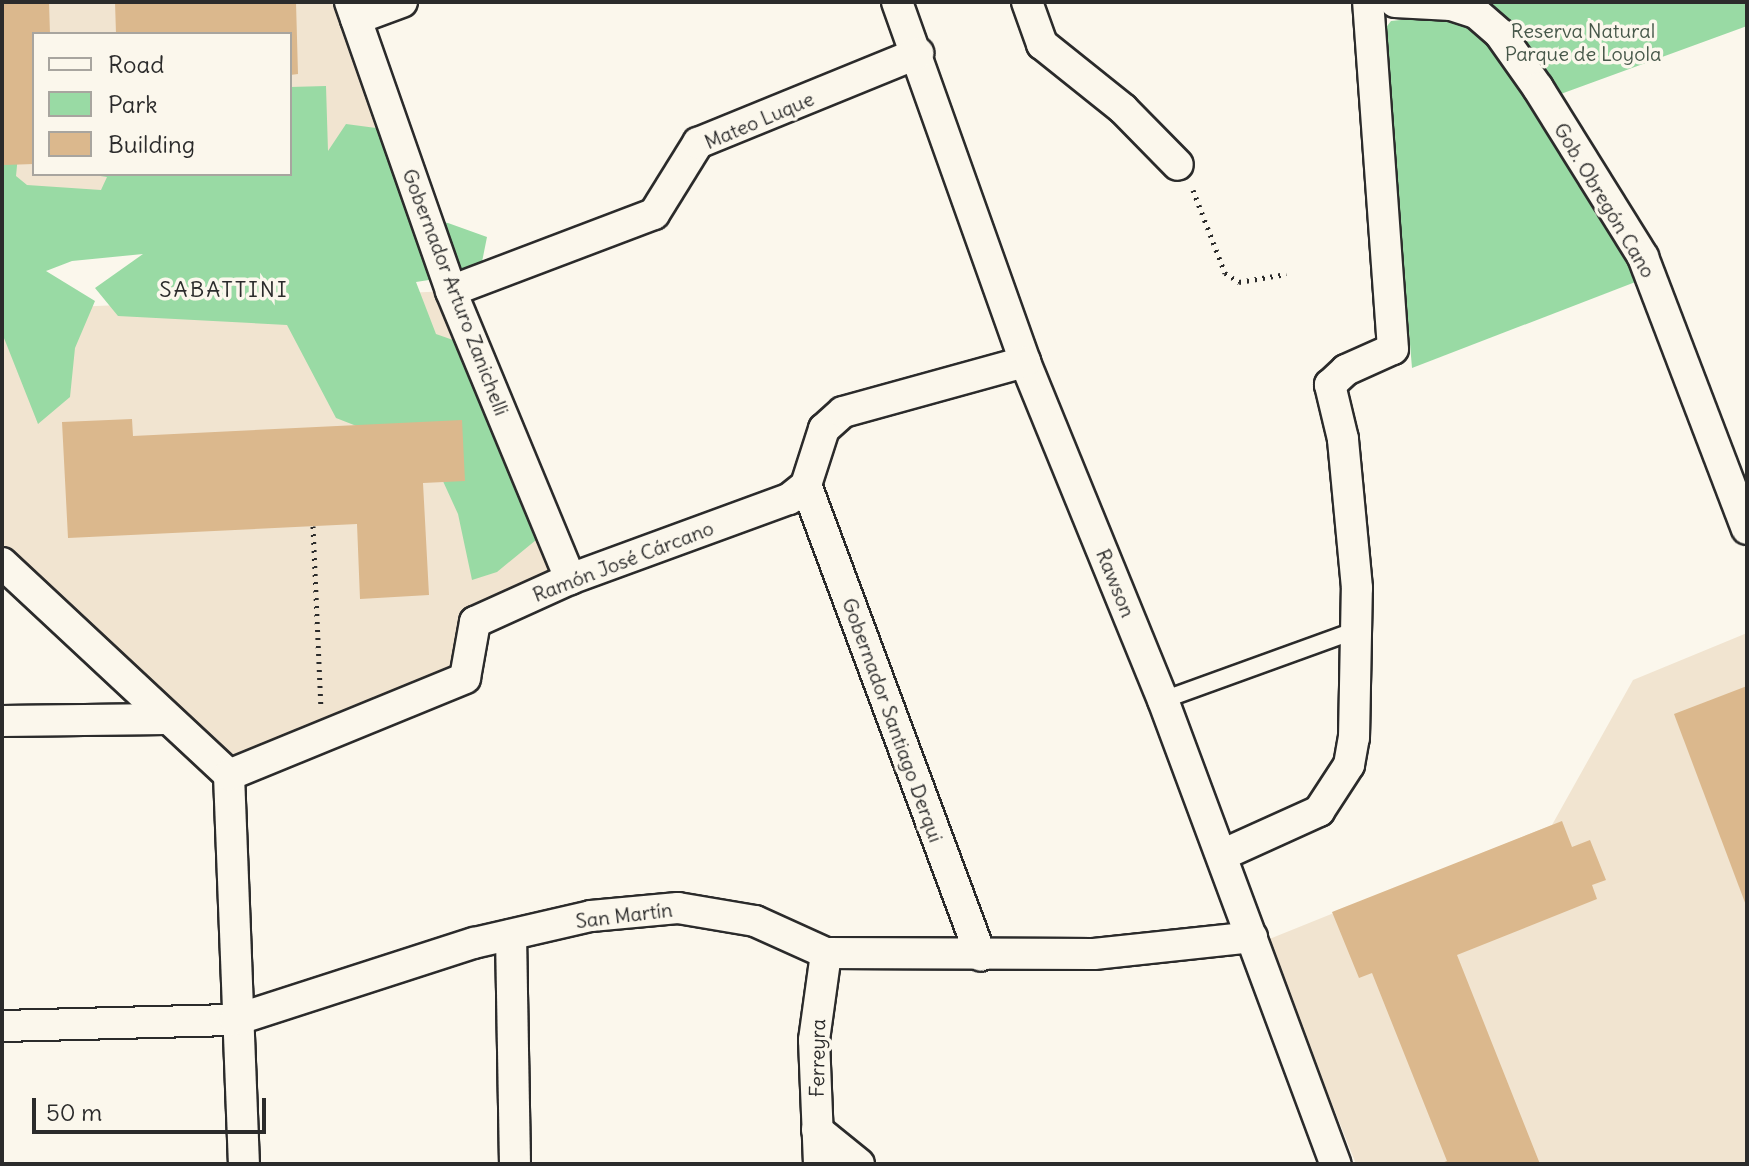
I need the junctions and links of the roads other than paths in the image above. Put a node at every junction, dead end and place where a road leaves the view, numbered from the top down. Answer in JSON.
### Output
{"nodes":[{"id":1,"x":402,"y":2,"type":"edge"},
{"id":2,"x":897,"y":2,"type":"edge"},
{"id":3,"x":1027,"y":2,"type":"edge"},
{"id":4,"x":1386,"y":5,"type":"edge"},
{"id":5,"x":353,"y":10,"type":"edge"},
{"id":6,"x":918,"y":53,"type":"junction"},
{"id":7,"x":1178,"y":165,"type":"road end"},
{"id":8,"x":451,"y":291,"type":"junction"},
{"id":9,"x":1025,"y":362,"type":"junction"},
{"id":10,"x":806,"y":485,"type":"junction"},
{"id":11,"x":1747,"y":529,"type":"edge"},
{"id":12,"x":2,"y":563,"type":"edge"},
{"id":13,"x":570,"y":579,"type":"junction"},
{"id":14,"x":1356,"y":630,"type":"junction"},
{"id":15,"x":1163,"y":700,"type":"junction"},
{"id":16,"x":166,"y":719,"type":"junction"},
{"id":17,"x":2,"y":721,"type":"edge"},
{"id":18,"x":229,"y":775,"type":"junction"},
{"id":19,"x":1222,"y":855,"type":"junction"},
{"id":20,"x":511,"y":935,"type":"junction"},
{"id":21,"x":1252,"y":937,"type":"junction"},
{"id":22,"x":826,"y":953,"type":"junction"},
{"id":23,"x":981,"y":956,"type":"junction"},
{"id":24,"x":235,"y":1020,"type":"junction"},
{"id":25,"x":2,"y":1026,"type":"edge"},
{"id":26,"x":817,"y":1130,"type":"junction"},
{"id":27,"x":244,"y":1164,"type":"edge"},
{"id":28,"x":515,"y":1164,"type":"edge"},
{"id":29,"x":819,"y":1164,"type":"edge"},
{"id":30,"x":859,"y":1164,"type":"edge"},
{"id":31,"x":1336,"y":1164,"type":"edge"}],
"edges":[{"from":1,"to":5,"type":"street"},
{"from":2,"to":6,"type":"street","name":"Rawson"},
{"from":3,"to":7,"type":"street"},
{"from":4,"to":11,"type":"street","name":"Gob. Obregón Cano"},
{"from":4,"to":14,"type":"street"},
{"from":5,"to":8,"type":"street","name":"Gobernador Arturo Zanichelli"},
{"from":6,"to":8,"type":"street","name":"Mateo Luque"},
{"from":6,"to":9,"type":"street","name":"Rawson"},
{"from":8,"to":13,"type":"street","name":"Gobernador Arturo Zanichelli"},
{"from":9,"to":10,"type":"street"},
{"from":9,"to":15,"type":"street","name":"Rawson"},
{"from":10,"to":13,"type":"street","name":"Ramón José Cárcano"},
{"from":10,"to":23,"type":"street","name":"Gobernador Santiago Derqui"},
{"from":12,"to":16,"type":"street"},
{"from":13,"to":18,"type":"street","name":"Ramón José Cárcano"},
{"from":14,"to":15,"type":"lane"},
{"from":14,"to":19,"type":"street"},
{"from":15,"to":19,"type":"street","name":"Rawson"},
{"from":16,"to":17,"type":"street"},
{"from":16,"to":18,"type":"street"},
{"from":18,"to":24,"type":"street"},
{"from":19,"to":21,"type":"street","name":"Rawson"},
{"from":20,"to":22,"type":"street","name":"San Martín"},
{"from":20,"to":24,"type":"street","name":"San Martín"},
{"from":20,"to":28,"type":"street"},
{"from":21,"to":23,"type":"street","name":"San Martín"},
{"from":21,"to":31,"type":"street","name":"Rawson"},
{"from":22,"to":23,"type":"street","name":"San Martín"},
{"from":22,"to":26,"type":"street","name":"Ferreyra"},
{"from":24,"to":25,"type":"street","name":"San Martín"},
{"from":24,"to":27,"type":"street"},
{"from":26,"to":29,"type":"street","name":"Ferreyra"},
{"from":26,"to":30,"type":"street"}]}
